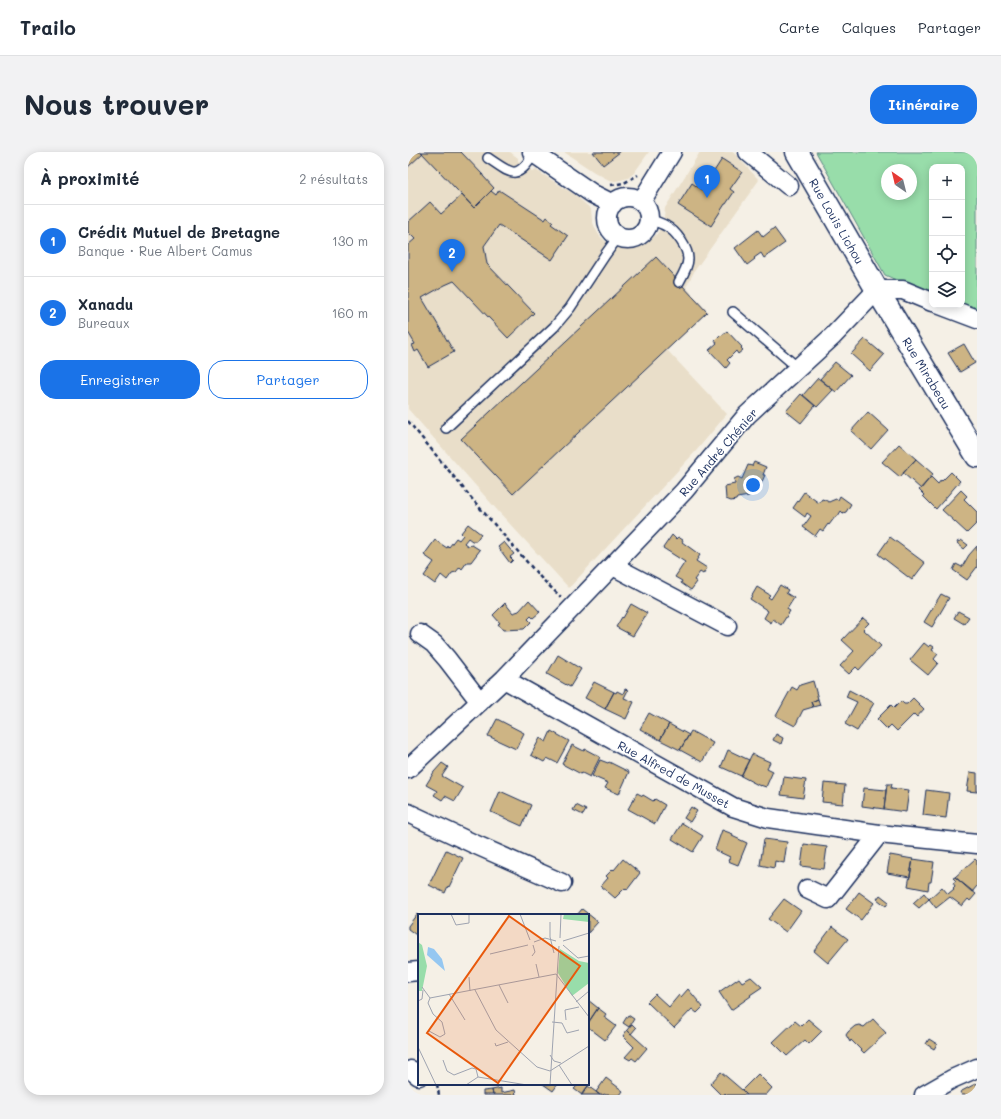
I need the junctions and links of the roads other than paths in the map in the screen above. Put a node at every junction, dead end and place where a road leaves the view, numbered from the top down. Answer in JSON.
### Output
{"nodes":[{"id":1,"x":672,"y":152,"type":"edge"},
{"id":2,"x":748,"y":152,"type":"edge"},
{"id":3,"x":797,"y":152,"type":"edge"},
{"id":4,"x":533,"y":153,"type":"edge"},
{"id":5,"x":488,"y":158,"type":"dead end"},
{"id":6,"x":789,"y":186,"type":"dead end"},
{"id":7,"x":641,"y":202,"type":"junction"},
{"id":8,"x":613,"y":204,"type":"junction"},
{"id":9,"x":649,"y":219,"type":"junction"},
{"id":10,"x":618,"y":237,"type":"junction"},
{"id":11,"x":679,"y":282,"type":"dead end"},
{"id":12,"x":877,"y":290,"type":"junction"},
{"id":13,"x":929,"y":301,"type":"edge"},
{"id":14,"x":948,"y":308,"type":"edge"},
{"id":15,"x":733,"y":312,"type":"dead end"},
{"id":16,"x":977,"y":319,"type":"edge"},
{"id":17,"x":798,"y":368,"type":"junction"},
{"id":18,"x":446,"y":428,"type":"dead end"},
{"id":19,"x":977,"y":456,"type":"edge"},
{"id":20,"x":612,"y":566,"type":"junction"},
{"id":21,"x":727,"y":626,"type":"dead end"},
{"id":22,"x":420,"y":634,"type":"dead end"},
{"id":23,"x":504,"y":679,"type":"junction"},
{"id":24,"x":480,"y":702,"type":"junction"},
{"id":25,"x":408,"y":769,"type":"edge"},
{"id":26,"x":408,"y":813,"type":"edge"},
{"id":27,"x":879,"y":834,"type":"junction"},
{"id":28,"x":977,"y":844,"type":"edge"},
{"id":29,"x":562,"y":883,"type":"dead end"},
{"id":30,"x":807,"y":889,"type":"dead end"},
{"id":31,"x":418,"y":971,"type":"edge"},
{"id":32,"x":408,"y":972,"type":"edge"},
{"id":33,"x":977,"y":1068,"type":"edge"},
{"id":34,"x":924,"y":1095,"type":"edge"}],
"edges":[{"from":1,"to":7,"type":"street"},
{"from":2,"to":6,"type":"street"},
{"from":3,"to":12,"type":"main road","name":"Rue Louis Lichou"},
{"from":4,"to":5,"type":"lane"},
{"from":4,"to":8,"type":"street"},
{"from":7,"to":8,"type":"street"},
{"from":7,"to":9,"type":"street"},
{"from":8,"to":10,"type":"street"},
{"from":9,"to":10,"type":"street"},
{"from":9,"to":11,"type":"lane"},
{"from":10,"to":18,"type":"lane"},
{"from":12,"to":13,"type":"street"},
{"from":12,"to":17,"type":"street","name":"Rue André Chénier"},
{"from":12,"to":19,"type":"main road","name":"Rue Mirabeau"},
{"from":14,"to":16,"type":"street"},
{"from":15,"to":17,"type":"lane"},
{"from":17,"to":20,"type":"street","name":"Rue André Chénier"},
{"from":20,"to":21,"type":"street"},
{"from":20,"to":23,"type":"street","name":"Rue André Chénier"},
{"from":22,"to":24,"type":"street"},
{"from":23,"to":24,"type":"street","name":"Rue André Chénier"},
{"from":23,"to":27,"type":"street","name":"Rue Alfred de Musset"},
{"from":24,"to":25,"type":"street","name":"Rue André Chénier"},
{"from":26,"to":29,"type":"street"},
{"from":27,"to":28,"type":"street","name":"Rue Alfred de Musset"},
{"from":27,"to":30,"type":"street"},
{"from":31,"to":32,"type":"street"},
{"from":33,"to":34,"type":"street"}]}
